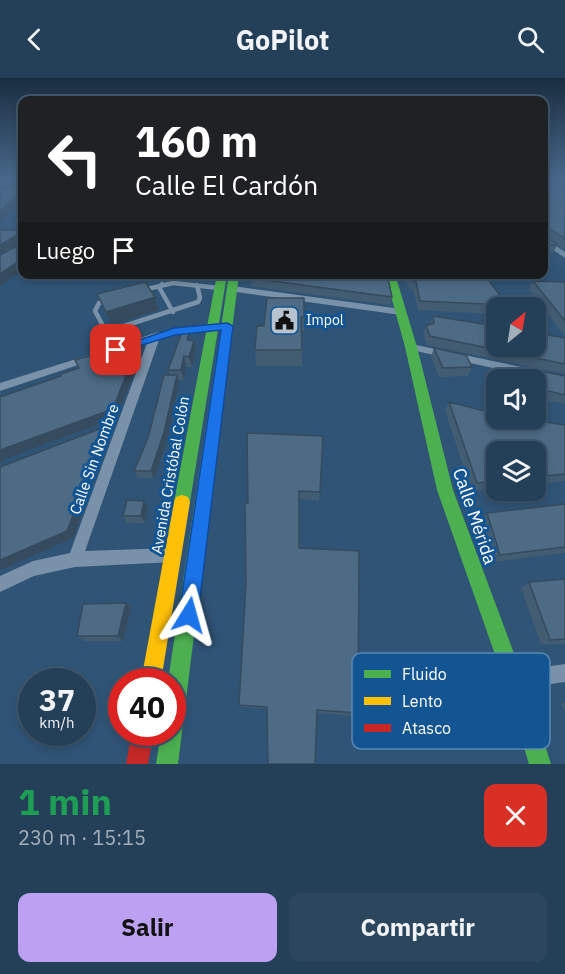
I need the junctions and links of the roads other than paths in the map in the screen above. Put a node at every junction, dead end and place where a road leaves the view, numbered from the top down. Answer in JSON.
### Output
{"nodes":[{"id":1,"x":548,"y":243,"type":"edge"},
{"id":2,"x":565,"y":256,"type":"edge"},
{"id":3,"x":391,"y":279,"type":"edge"},
{"id":4,"x":162,"y":284,"type":"junction"},
{"id":5,"x":224,"y":284,"type":"edge"},
{"id":6,"x":197,"y":285,"type":"junction"},
{"id":7,"x":133,"y":293,"type":"edge"},
{"id":8,"x":113,"y":299,"type":"edge"},
{"id":9,"x":173,"y":312,"type":"junction"},
{"id":10,"x":401,"y":312,"type":"junction"},
{"id":11,"x":220,"y":327,"type":"junction"},
{"id":12,"x":108,"y":335,"type":"junction"},
{"id":13,"x":155,"y":336,"type":"junction"},
{"id":14,"x":411,"y":347,"type":"junction"},
{"id":15,"x":116,"y":350,"type":"junction"},
{"id":16,"x":565,"y":380,"type":"edge"},
{"id":17,"x":0,"y":387,"type":"edge"},
{"id":18,"x":124,"y":422,"type":"junction"},
{"id":19,"x":103,"y":430,"type":"edge"},
{"id":20,"x":172,"y":555,"type":"junction"},
{"id":21,"x":75,"y":559,"type":"junction"},
{"id":22,"x":0,"y":584,"type":"edge"},
{"id":23,"x":504,"y":653,"type":"edge"},
{"id":24,"x":153,"y":668,"type":"edge"},
{"id":25,"x":179,"y":668,"type":"edge"},
{"id":26,"x":565,"y":673,"type":"edge"},
{"id":27,"x":550,"y":675,"type":"edge"},
{"id":28,"x":140,"y":746,"type":"edge"},
{"id":29,"x":170,"y":746,"type":"edge"},
{"id":30,"x":535,"y":749,"type":"edge"},
{"id":31,"x":137,"y":764,"type":"edge"},
{"id":32,"x":167,"y":764,"type":"edge"},
{"id":33,"x":540,"y":764,"type":"edge"}],
"edges":[{"from":1,"to":2,"type":"street"},
{"from":3,"to":10,"type":"street","name":"Calle Mérida"},
{"from":4,"to":6,"type":"lane"},
{"from":4,"to":7,"type":"lane"},
{"from":4,"to":9,"type":"lane"},
{"from":5,"to":6,"type":"lane"},
{"from":5,"to":10,"type":"street"},
{"from":5,"to":11,"type":"street","name":"Avenida Cristóbal Colón"},
{"from":6,"to":9,"type":"lane"},
{"from":8,"to":12,"type":"lane"},
{"from":9,"to":12,"type":"lane"},
{"from":10,"to":14,"type":"street","name":"Calle Mérida"},
{"from":11,"to":13,"type":"street"},
{"from":11,"to":20,"type":"street","name":"Avenida Cristóbal Colón"},
{"from":11,"to":25,"type":"street","name":"Avenida Cristóbal Colón"},
{"from":12,"to":15,"type":"lane"},
{"from":13,"to":15,"type":"street"},
{"from":13,"to":18,"type":"street","name":"Calle Sin Nombre"},
{"from":14,"to":16,"type":"street"},
{"from":14,"to":23,"type":"street","name":"Calle Mérida"},
{"from":15,"to":17,"type":"street"},
{"from":18,"to":19,"type":"street"},
{"from":18,"to":21,"type":"street","name":"Calle Sin Nombre"},
{"from":20,"to":21,"type":"street"},
{"from":20,"to":24,"type":"street","name":"Avenida Cristóbal Colón"},
{"from":21,"to":22,"type":"street"},
{"from":26,"to":27,"type":"street"},
{"from":28,"to":31,"type":"street"},
{"from":29,"to":32,"type":"street"},
{"from":30,"to":33,"type":"street","name":"Calle Mérida"}]}
